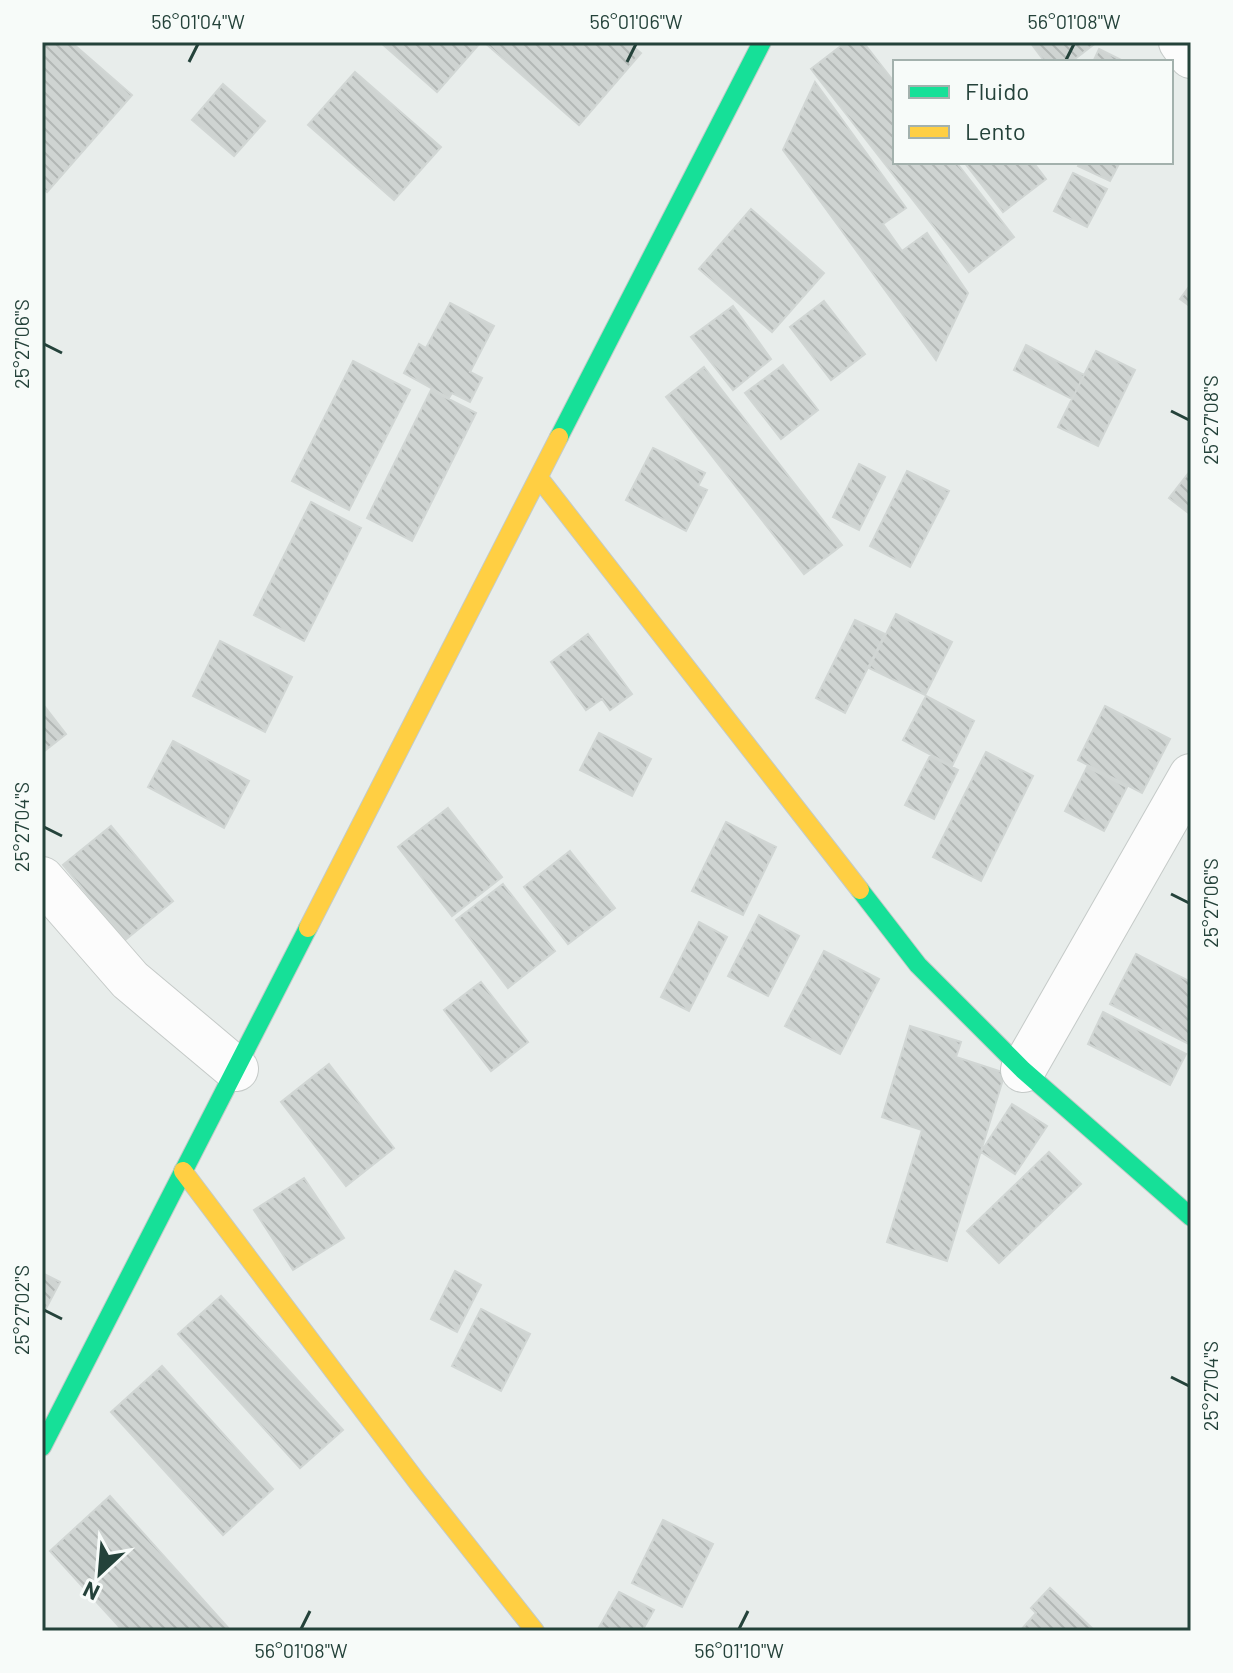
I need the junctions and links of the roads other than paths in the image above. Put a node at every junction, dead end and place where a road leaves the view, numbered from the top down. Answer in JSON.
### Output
{"nodes":[{"id":1,"x":762,"y":42,"type":"edge"},
{"id":2,"x":1181,"y":42,"type":"edge"},
{"id":3,"x":1191,"y":56,"type":"edge"},
{"id":4,"x":539,"y":478,"type":"junction"},
{"id":5,"x":1191,"y":776,"type":"edge"},
{"id":6,"x":42,"y":879,"type":"edge"},
{"id":7,"x":236,"y":1069,"type":"junction"},
{"id":8,"x":1023,"y":1070,"type":"junction"},
{"id":9,"x":183,"y":1171,"type":"junction"},
{"id":10,"x":1191,"y":1217,"type":"edge"},
{"id":11,"x":42,"y":1447,"type":"edge"},
{"id":12,"x":535,"y":1631,"type":"edge"}],
"edges":[{"from":1,"to":4,"type":"main road"},
{"from":2,"to":3,"type":"street"},
{"from":4,"to":7,"type":"main road"},
{"from":4,"to":8,"type":"main road"},
{"from":5,"to":8,"type":"street"},
{"from":6,"to":7,"type":"street"},
{"from":7,"to":9,"type":"main road"},
{"from":8,"to":10,"type":"main road"},
{"from":9,"to":11,"type":"main road"},
{"from":9,"to":12,"type":"main road"}]}
